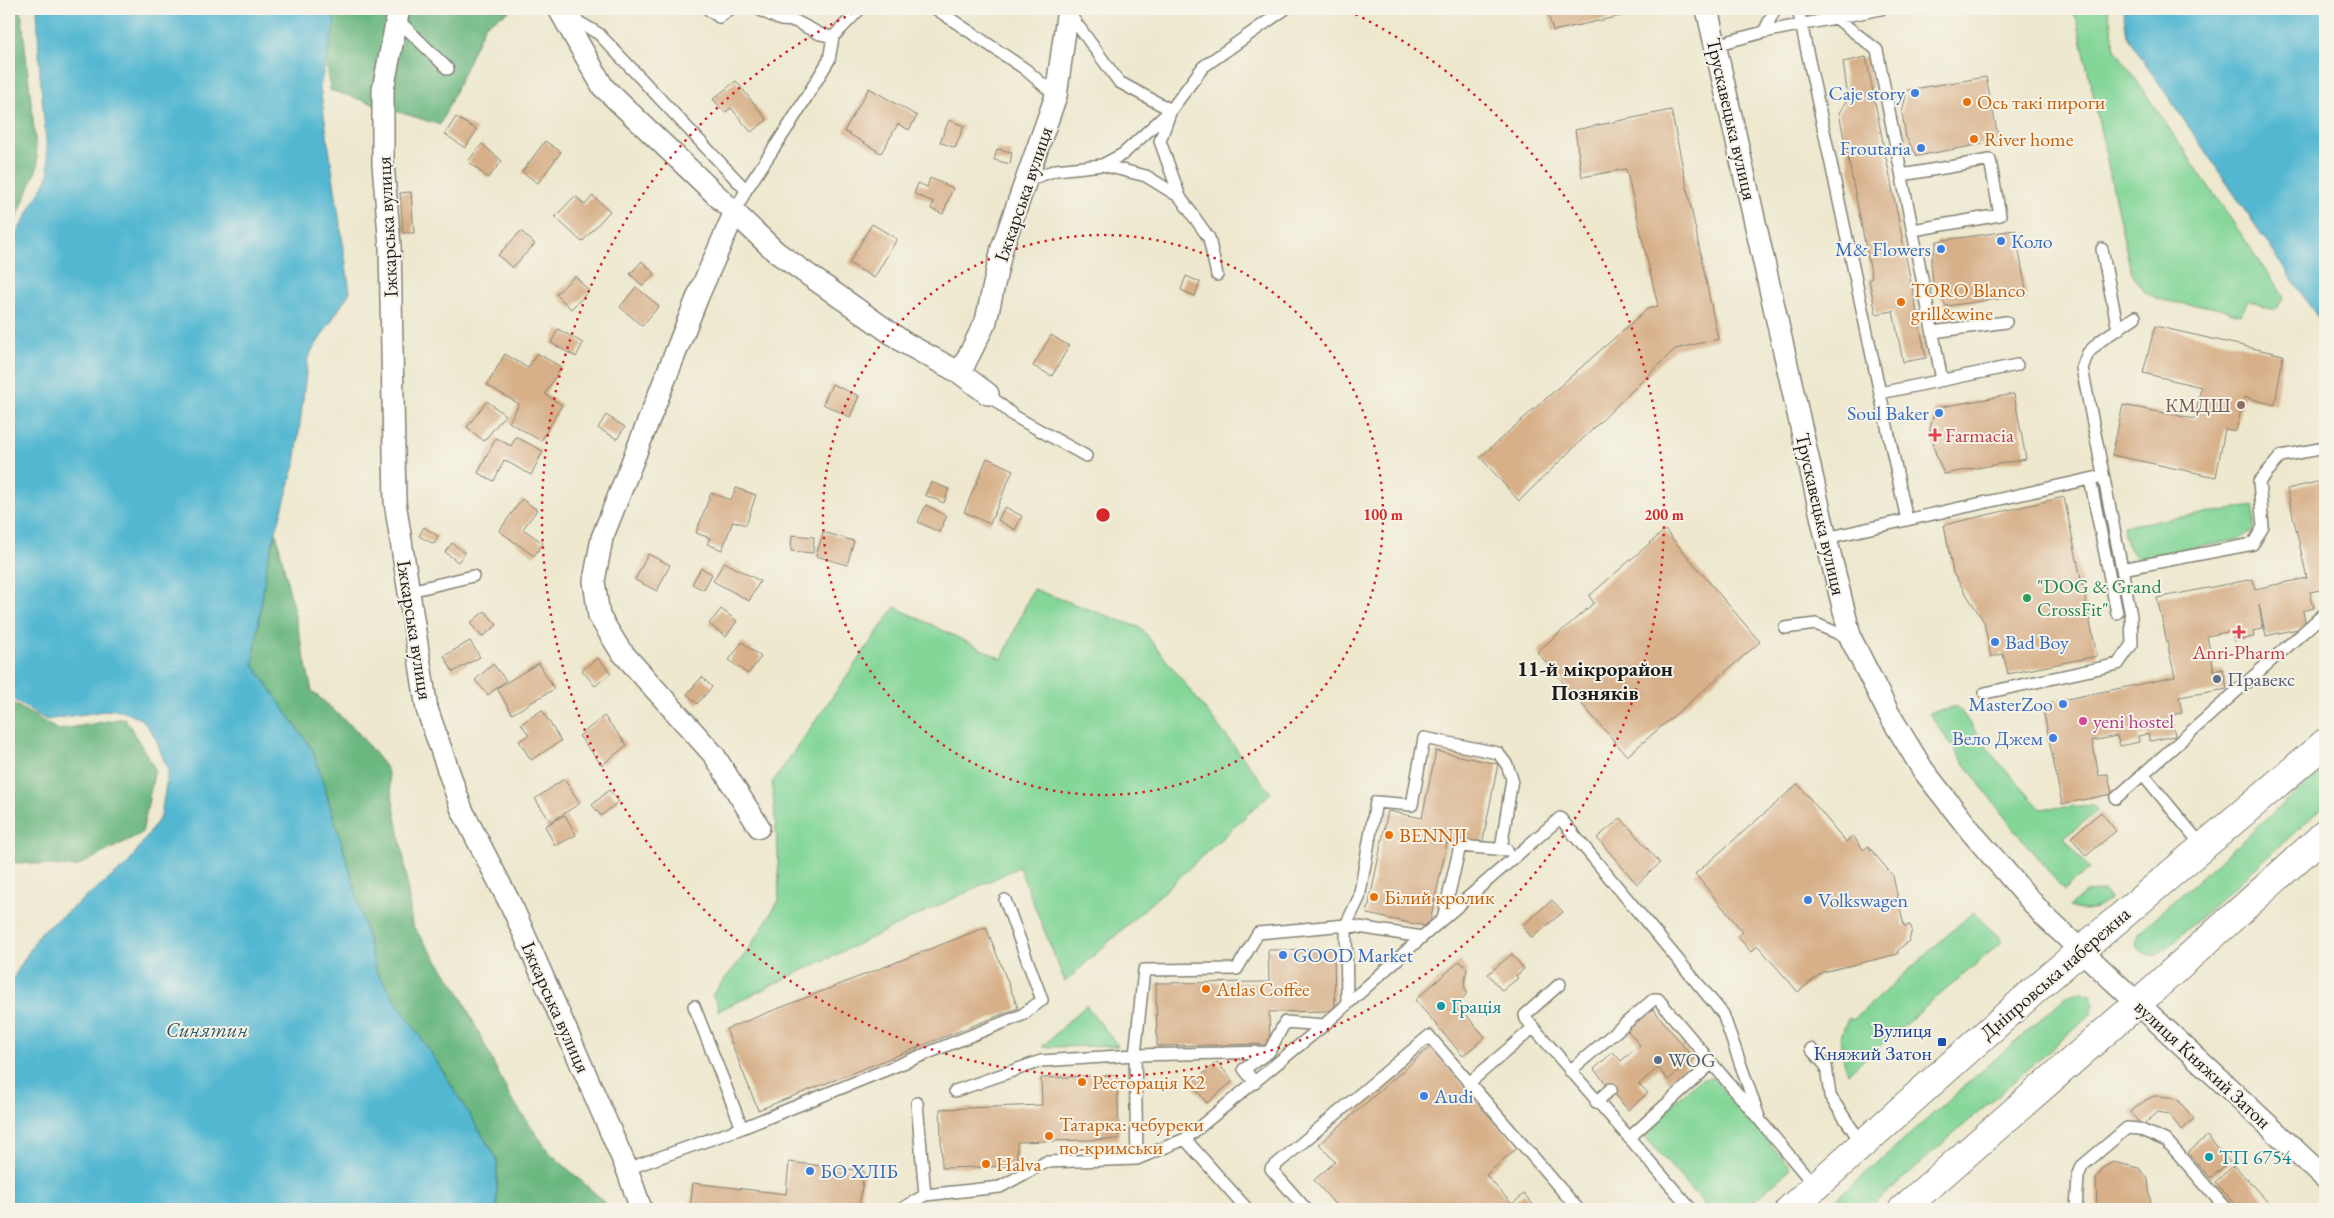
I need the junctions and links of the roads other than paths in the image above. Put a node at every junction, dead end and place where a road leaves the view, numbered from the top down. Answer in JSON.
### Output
{"nodes":[{"id":1,"x":708,"y":9,"type":"edge"},
{"id":2,"x":730,"y":9,"type":"edge"},
{"id":3,"x":758,"y":9,"type":"edge"},
{"id":4,"x":860,"y":9,"type":"edge"},
{"id":5,"x":936,"y":9,"type":"edge"},
{"id":6,"x":1285,"y":9,"type":"edge"},
{"id":7,"x":1707,"y":9,"type":"edge"},
{"id":8,"x":1775,"y":9,"type":"edge"},
{"id":9,"x":1798,"y":9,"type":"edge"},
{"id":10,"x":1881,"y":9,"type":"edge"},
{"id":11,"x":560,"y":10,"type":"edge"},
{"id":12,"x":1068,"y":11,"type":"edge"},
{"id":13,"x":398,"y":14,"type":"edge"},
{"id":14,"x":1836,"y":18,"type":"junction"},
{"id":15,"x":1801,"y":25,"type":"junction"},
{"id":16,"x":1764,"y":32,"type":"junction"},
{"id":17,"x":833,"y":37,"type":"junction"},
{"id":18,"x":1714,"y":45,"type":"junction"},
{"id":19,"x":448,"y":69,"type":"dead end"},
{"id":20,"x":1056,"y":96,"type":"junction"},
{"id":21,"x":1171,"y":110,"type":"junction"},
{"id":22,"x":1102,"y":165,"type":"junction"},
{"id":23,"x":1902,"y":175,"type":"junction"},
{"id":24,"x":1025,"y":181,"type":"junction"},
{"id":25,"x":746,"y":190,"type":"junction"},
{"id":26,"x":1180,"y":197,"type":"junction"},
{"id":27,"x":734,"y":214,"type":"junction"},
{"id":28,"x":1913,"y":230,"type":"junction"},
{"id":29,"x":2102,"y":249,"type":"dead end"},
{"id":30,"x":1217,"y":275,"type":"dead end"},
{"id":31,"x":2135,"y":317,"type":"dead end"},
{"id":32,"x":2006,"y":322,"type":"dead end"},
{"id":33,"x":2118,"y":330,"type":"junction"},
{"id":34,"x":1933,"y":332,"type":"junction"},
{"id":35,"x":2017,"y":365,"type":"dead end"},
{"id":36,"x":960,"y":373,"type":"junction"},
{"id":37,"x":1942,"y":380,"type":"junction"},
{"id":38,"x":1880,"y":393,"type":"junction"},
{"id":39,"x":988,"y":394,"type":"joint"},
{"id":40,"x":2325,"y":448,"type":"edge"},
{"id":41,"x":1086,"y":456,"type":"dead end"},
{"id":42,"x":2104,"y":476,"type":"junction"},
{"id":43,"x":2090,"y":479,"type":"junction"},
{"id":44,"x":1907,"y":520,"type":"junction"},
{"id":45,"x":1826,"y":538,"type":"junction"},
{"id":46,"x":2122,"y":569,"type":"junction"},
{"id":47,"x":473,"y":576,"type":"dead end"},
{"id":48,"x":410,"y":592,"type":"junction"},
{"id":49,"x":2117,"y":613,"type":"dead end"},
{"id":50,"x":2325,"y":613,"type":"edge"},
{"id":51,"x":1785,"y":628,"type":"dead end"},
{"id":52,"x":1851,"y":639,"type":"junction"},
{"id":53,"x":1985,"y":693,"type":"dead end"},
{"id":54,"x":2325,"y":743,"type":"edge"},
{"id":55,"x":2143,"y":774,"type":"junction"},
{"id":56,"x":2116,"y":798,"type":"dead end"},
{"id":57,"x":759,"y":827,"type":"dead end"},
{"id":58,"x":2325,"y":834,"type":"edge"},
{"id":59,"x":2204,"y":847,"type":"junction"},
{"id":60,"x":1501,"y":849,"type":"junction"},
{"id":61,"x":1519,"y":852,"type":"junction"},
{"id":62,"x":1005,"y":900,"type":"dead end"},
{"id":63,"x":1443,"y":919,"type":"junction"},
{"id":64,"x":1346,"y":925,"type":"junction"},
{"id":65,"x":1422,"y":937,"type":"junction"},
{"id":66,"x":2081,"y":950,"type":"junction"},
{"id":67,"x":1560,"y":984,"type":"dead end"},
{"id":68,"x":2138,"y":1003,"type":"junction"},
{"id":69,"x":1346,"y":1004,"type":"junction"},
{"id":70,"x":694,"y":1006,"type":"dead end"},
{"id":71,"x":1324,"y":1025,"type":"junction"},
{"id":72,"x":1533,"y":1028,"type":"junction"},
{"id":73,"x":1811,"y":1049,"type":"dead end"},
{"id":74,"x":1269,"y":1052,"type":"junction"},
{"id":75,"x":1136,"y":1055,"type":"junction"},
{"id":76,"x":1711,"y":1064,"type":"junction"},
{"id":77,"x":1570,"y":1071,"type":"junction"},
{"id":78,"x":1256,"y":1083,"type":"junction"},
{"id":79,"x":1469,"y":1083,"type":"junction"},
{"id":80,"x":1611,"y":1090,"type":"dead end"},
{"id":81,"x":955,"y":1091,"type":"dead end"},
{"id":82,"x":1596,"y":1102,"type":"junction"},
{"id":83,"x":917,"y":1103,"type":"dead end"},
{"id":84,"x":1760,"y":1120,"type":"junction"},
{"id":85,"x":742,"y":1128,"type":"junction"},
{"id":86,"x":1629,"y":1138,"type":"junction"},
{"id":87,"x":1185,"y":1139,"type":"junction"},
{"id":88,"x":1862,"y":1144,"type":"junction"},
{"id":89,"x":1137,"y":1159,"type":"junction"},
{"id":90,"x":627,"y":1169,"type":"junction"},
{"id":91,"x":2325,"y":1178,"type":"edge"},
{"id":92,"x":1816,"y":1187,"type":"junction"},
{"id":93,"x":925,"y":1195,"type":"junction"},
{"id":94,"x":640,"y":1209,"type":"edge"},
{"id":95,"x":902,"y":1209,"type":"edge"},
{"id":96,"x":1247,"y":1209,"type":"edge"},
{"id":97,"x":1306,"y":1209,"type":"edge"},
{"id":98,"x":1578,"y":1209,"type":"edge"},
{"id":99,"x":1691,"y":1209,"type":"edge"},
{"id":100,"x":1790,"y":1209,"type":"edge"},
{"id":101,"x":1903,"y":1209,"type":"edge"},
{"id":102,"x":2076,"y":1209,"type":"edge"},
{"id":103,"x":2226,"y":1209,"type":"edge"}],
"edges":[{"from":1,"to":2,"type":"lane"},
{"from":3,"to":17,"type":"lane"},
{"from":4,"to":17,"type":"lane"},
{"from":5,"to":20,"type":"lane"},
{"from":6,"to":21,"type":"lane"},
{"from":7,"to":18,"type":"street","name":"Трускавецька вулиця"},
{"from":8,"to":16,"type":"lane"},
{"from":9,"to":15,"type":"lane"},
{"from":10,"to":14,"type":"lane"},
{"from":11,"to":25,"type":"lane"},
{"from":11,"to":27,"type":"street"},
{"from":12,"to":20,"type":"street","name":"Іжкарська вулиця"},
{"from":12,"to":21,"type":"lane"},
{"from":13,"to":19,"type":"lane"},
{"from":13,"to":48,"type":"street","name":"Іжкарська вулиця"},
{"from":14,"to":15,"type":"lane"},
{"from":14,"to":23,"type":"lane"},
{"from":15,"to":16,"type":"lane"},
{"from":15,"to":38,"type":"lane"},
{"from":16,"to":18,"type":"lane"},
{"from":17,"to":25,"type":"lane"},
{"from":18,"to":45,"type":"street","name":"Трускавецька вулиця"},
{"from":20,"to":24,"type":"street","name":"Іжкарська вулиця"},
{"from":21,"to":22,"type":"lane"},
{"from":21,"to":26,"type":"lane"},
{"from":22,"to":24,"type":"lane"},
{"from":22,"to":26,"type":"lane"},
{"from":23,"to":28,"type":"lane"},
{"from":23,"to":28,"type":"lane"},
{"from":24,"to":36,"type":"street","name":"Іжкарська вулиця"},
{"from":25,"to":27,"type":"lane"},
{"from":26,"to":30,"type":"lane"},
{"from":27,"to":36,"type":"street"},
{"from":27,"to":57,"type":"street"},
{"from":28,"to":34,"type":"lane"},
{"from":29,"to":33,"type":"lane"},
{"from":31,"to":33,"type":"lane"},
{"from":32,"to":34,"type":"lane"},
{"from":33,"to":42,"type":"lane"},
{"from":34,"to":37,"type":"lane"},
{"from":35,"to":37,"type":"lane"},
{"from":36,"to":39,"type":"street"},
{"from":37,"to":38,"type":"lane"},
{"from":38,"to":44,"type":"lane"},
{"from":39,"to":41,"type":"lane"},
{"from":40,"to":46,"type":"lane"},
{"from":42,"to":43,"type":"lane"},
{"from":42,"to":46,"type":"lane"},
{"from":43,"to":44,"type":"lane"},
{"from":43,"to":49,"type":"lane"},
{"from":44,"to":45,"type":"lane"},
{"from":45,"to":52,"type":"street","name":"Трускавецька вулиця"},
{"from":46,"to":53,"type":"lane"},
{"from":47,"to":48,"type":"lane"},
{"from":48,"to":90,"type":"street","name":"Іжкарська вулиця"},
{"from":50,"to":55,"type":"lane"},
{"from":51,"to":52,"type":"lane"},
{"from":52,"to":66,"type":"street","name":"Трускавецька вулиця"},
{"from":54,"to":59,"type":"main road","name":"Дніпровська набережна"},
{"from":55,"to":56,"type":"lane"},
{"from":55,"to":59,"type":"lane"},
{"from":58,"to":68,"type":"main road"},
{"from":59,"to":66,"type":"main road","name":"Дніпровська набережна"},
{"from":60,"to":61,"type":"lane"},
{"from":60,"to":63,"type":"lane"},
{"from":60,"to":64,"type":"lane"},
{"from":61,"to":63,"type":"lane"},
{"from":61,"to":84,"type":"lane"},
{"from":62,"to":85,"type":"lane"},
{"from":63,"to":65,"type":"lane"},
{"from":64,"to":65,"type":"lane"},
{"from":64,"to":69,"type":"lane"},
{"from":64,"to":75,"type":"lane"},
{"from":65,"to":69,"type":"lane"},
{"from":66,"to":68,"type":"street","name":"вулиця Княжий Затон"},
{"from":66,"to":88,"type":"main road","name":"Дніпровська набережна"},
{"from":67,"to":72,"type":"lane"},
{"from":68,"to":91,"type":"street","name":"вулиця Княжий Затон"},
{"from":68,"to":101,"type":"main road"},
{"from":69,"to":71,"type":"lane"},
{"from":70,"to":85,"type":"lane"},
{"from":71,"to":74,"type":"lane"},
{"from":71,"to":78,"type":"lane"},
{"from":72,"to":77,"type":"lane"},
{"from":72,"to":79,"type":"lane"},
{"from":73,"to":88,"type":"lane"},
{"from":74,"to":75,"type":"lane"},
{"from":74,"to":78,"type":"lane"},
{"from":75,"to":81,"type":"lane"},
{"from":75,"to":89,"type":"lane"},
{"from":76,"to":77,"type":"lane"},
{"from":76,"to":84,"type":"lane"},
{"from":76,"to":86,"type":"lane"},
{"from":77,"to":82,"type":"lane"},
{"from":78,"to":87,"type":"lane"},
{"from":79,"to":97,"type":"lane"},
{"from":79,"to":98,"type":"lane"},
{"from":80,"to":82,"type":"lane"},
{"from":82,"to":86,"type":"lane"},
{"from":83,"to":93,"type":"lane"},
{"from":84,"to":92,"type":"lane"},
{"from":85,"to":90,"type":"lane"},
{"from":86,"to":99,"type":"lane"},
{"from":87,"to":89,"type":"lane"},
{"from":87,"to":96,"type":"lane"},
{"from":88,"to":92,"type":"main road","name":"Дніпровська набережна"},
{"from":89,"to":93,"type":"lane"},
{"from":90,"to":94,"type":"street","name":"Іжкарська вулиця"},
{"from":92,"to":100,"type":"main road","name":"Дніпровська набережна"},
{"from":93,"to":95,"type":"lane"},
{"from":102,"to":103,"type":"lane"}]}
